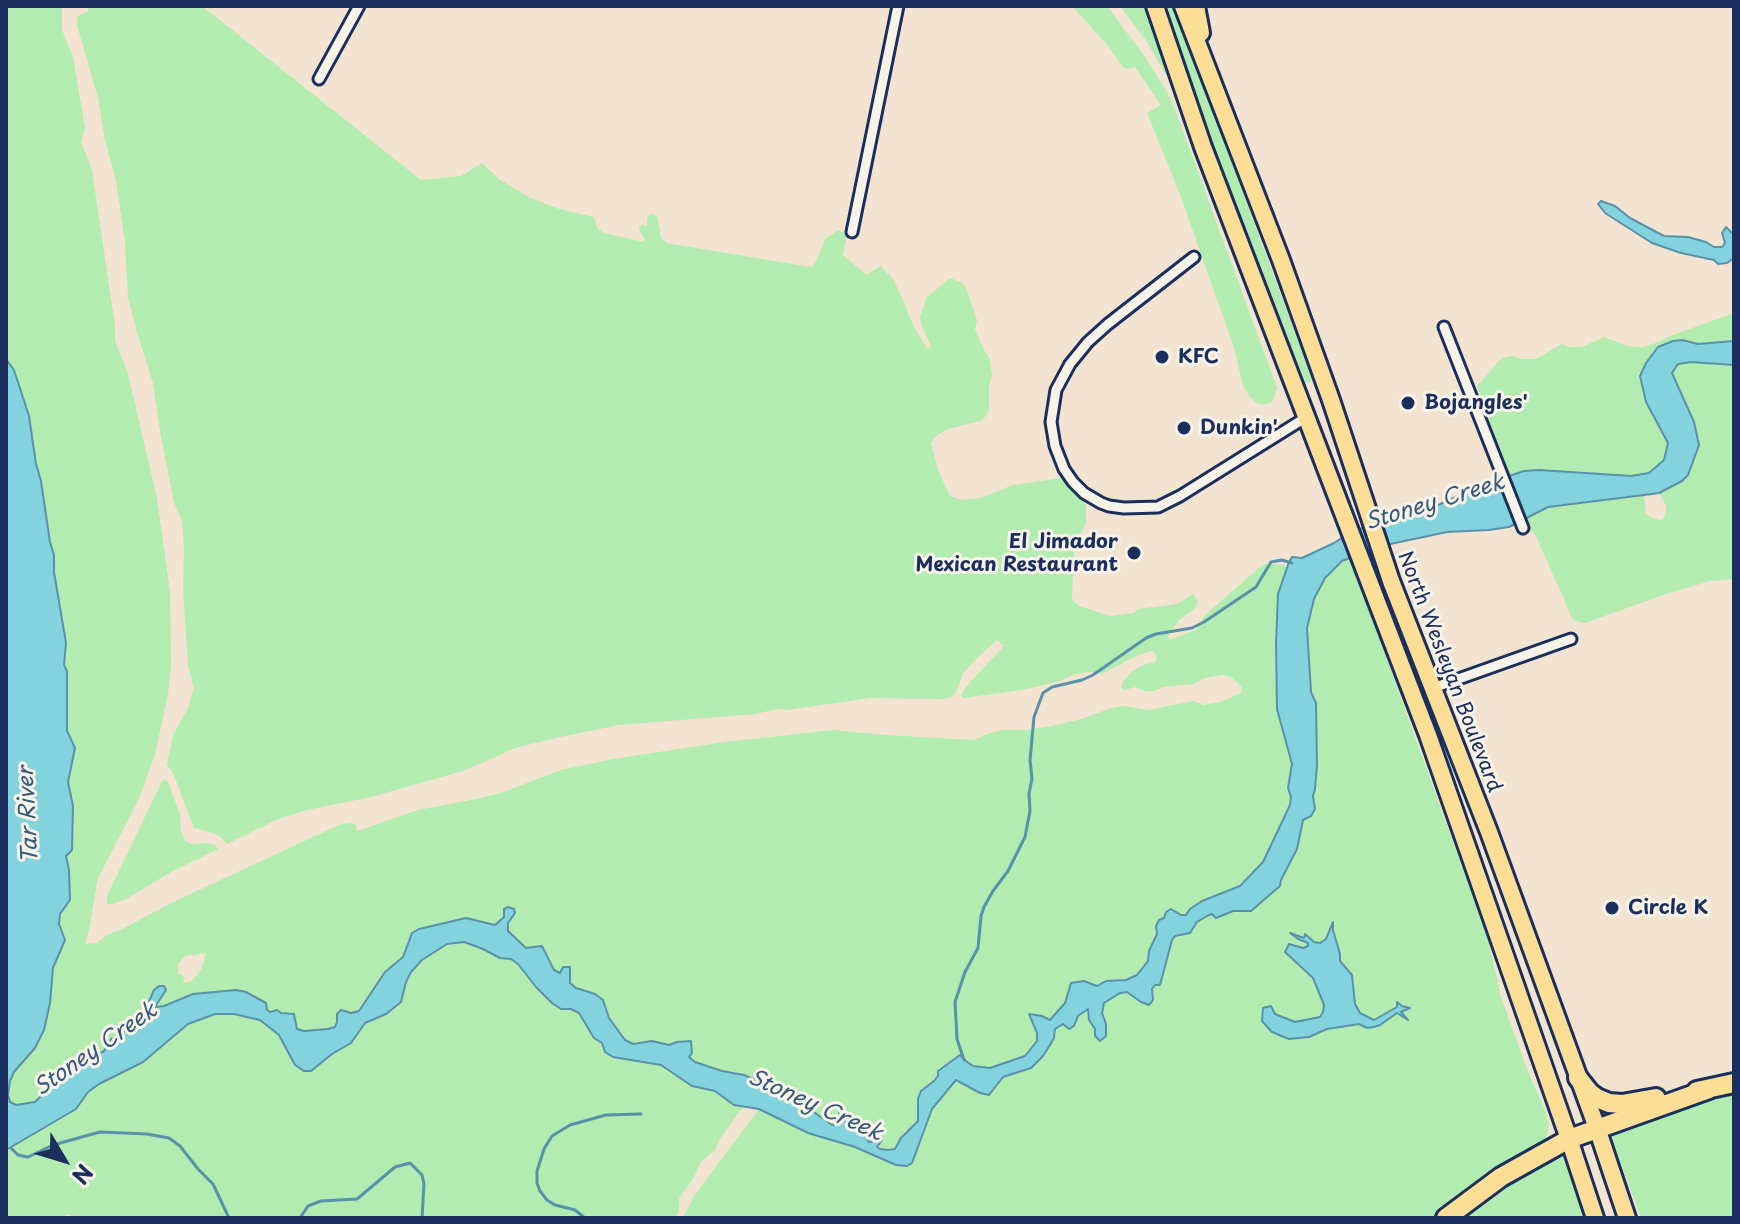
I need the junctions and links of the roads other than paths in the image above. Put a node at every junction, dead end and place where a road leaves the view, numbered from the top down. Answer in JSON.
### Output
{"nodes":[{"id":1,"x":359,"y":6,"type":"edge"},
{"id":2,"x":898,"y":6,"type":"edge"},
{"id":3,"x":1155,"y":6,"type":"edge"},
{"id":4,"x":1183,"y":6,"type":"edge"},
{"id":5,"x":1196,"y":6,"type":"edge"},
{"id":6,"x":319,"y":79,"type":"dead end"},
{"id":7,"x":1213,"y":85,"type":"junction"},
{"id":8,"x":852,"y":232,"type":"dead end"},
{"id":9,"x":1194,"y":257,"type":"dead end"},
{"id":10,"x":1444,"y":327,"type":"dead end"},
{"id":11,"x":1305,"y":418,"type":"junction"},
{"id":12,"x":1523,"y":528,"type":"dead end"},
{"id":13,"x":1571,"y":639,"type":"dead end"},
{"id":14,"x":1433,"y":688,"type":"junction"},
{"id":15,"x":1489,"y":832,"type":"junction"},
{"id":16,"x":1466,"y":841,"type":"junction"},
{"id":17,"x":1578,"y":1078,"type":"junction"},
{"id":18,"x":1734,"y":1083,"type":"edge"},
{"id":19,"x":1709,"y":1089,"type":"junction"},
{"id":20,"x":1597,"y":1128,"type":"junction"},
{"id":21,"x":1569,"y":1139,"type":"junction"},
{"id":22,"x":1446,"y":1218,"type":"edge"},
{"id":23,"x":1595,"y":1218,"type":"edge"},
{"id":24,"x":1627,"y":1218,"type":"edge"}],
"edges":[{"from":1,"to":6,"type":"street"},
{"from":2,"to":8,"type":"street"},
{"from":3,"to":11,"type":"highway","name":"North Wesleyan Boulevard"},
{"from":4,"to":7,"type":"highway","name":"North Wesleyan Boulevard"},
{"from":5,"to":7,"type":"highway"},
{"from":7,"to":14,"type":"highway","name":"North Wesleyan Boulevard"},
{"from":9,"to":11,"type":"street"},
{"from":10,"to":12,"type":"street"},
{"from":11,"to":16,"type":"highway","name":"North Wesleyan Boulevard"},
{"from":13,"to":14,"type":"street"},
{"from":14,"to":15,"type":"highway","name":"North Wesleyan Boulevard"},
{"from":15,"to":16,"type":"highway"},
{"from":15,"to":17,"type":"highway","name":"North Wesleyan Boulevard"},
{"from":16,"to":21,"type":"highway","name":"North Wesleyan Boulevard"},
{"from":17,"to":19,"type":"highway"},
{"from":17,"to":20,"type":"highway","name":"North Wesleyan Boulevard"},
{"from":18,"to":19,"type":"highway"},
{"from":19,"to":20,"type":"highway"},
{"from":20,"to":21,"type":"highway"},
{"from":20,"to":24,"type":"highway","name":"North Wesleyan Boulevard"},
{"from":21,"to":22,"type":"highway"},
{"from":21,"to":23,"type":"highway","name":"North Wesleyan Boulevard"}]}
